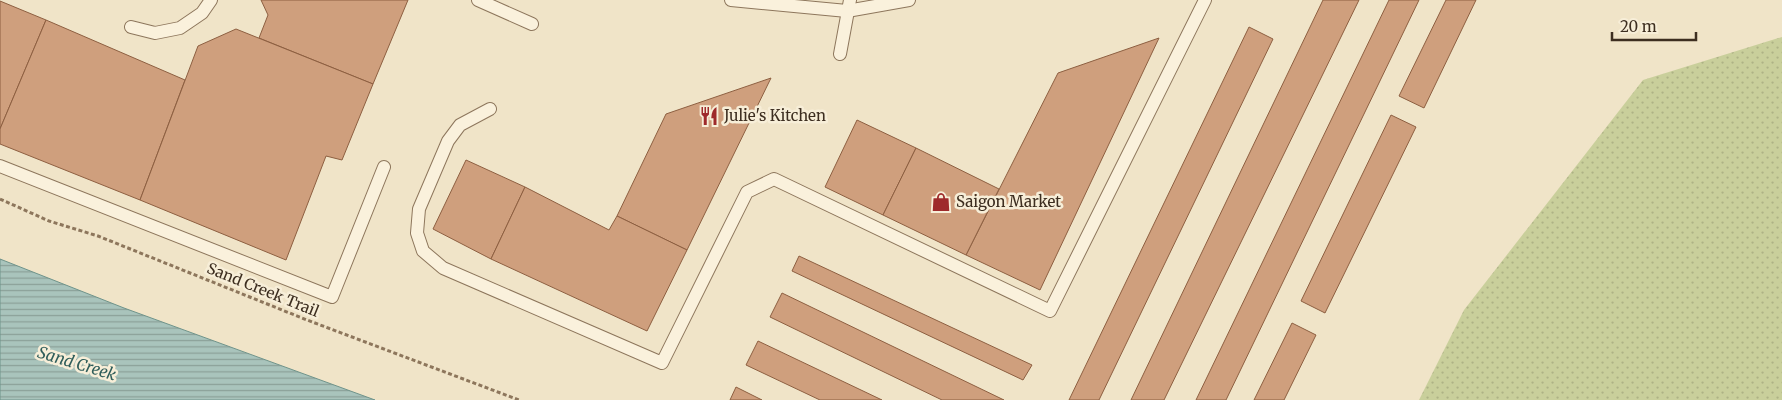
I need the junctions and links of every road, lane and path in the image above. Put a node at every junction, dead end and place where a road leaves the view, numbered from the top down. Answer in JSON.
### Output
{"nodes":[{"id":1,"x":211,"y":0,"type":"edge"},
{"id":2,"x":478,"y":0,"type":"edge"},
{"id":3,"x":731,"y":0,"type":"edge"},
{"id":4,"x":909,"y":0,"type":"edge"},
{"id":5,"x":1204,"y":0,"type":"edge"},
{"id":6,"x":848,"y":5,"type":"edge"},
{"id":7,"x":532,"y":24,"type":"dead end"},
{"id":8,"x":131,"y":27,"type":"dead end"},
{"id":9,"x":840,"y":54,"type":"dead end"},
{"id":10,"x":490,"y":110,"type":"dead end"},
{"id":11,"x":0,"y":166,"type":"edge"},
{"id":12,"x":384,"y":167,"type":"dead end"},
{"id":13,"x":0,"y":199,"type":"edge"},
{"id":14,"x":519,"y":400,"type":"edge"}],
"edges":[{"from":1,"to":8,"type":"lane"},
{"from":2,"to":7,"type":"lane"},
{"from":3,"to":6,"type":"lane"},
{"from":4,"to":6,"type":"lane"},
{"from":5,"to":10,"type":"lane"},
{"from":6,"to":9,"type":"lane"},
{"from":11,"to":12,"type":"lane"},
{"from":13,"to":14,"type":"path","name":"Sand Creek Trail"}]}
